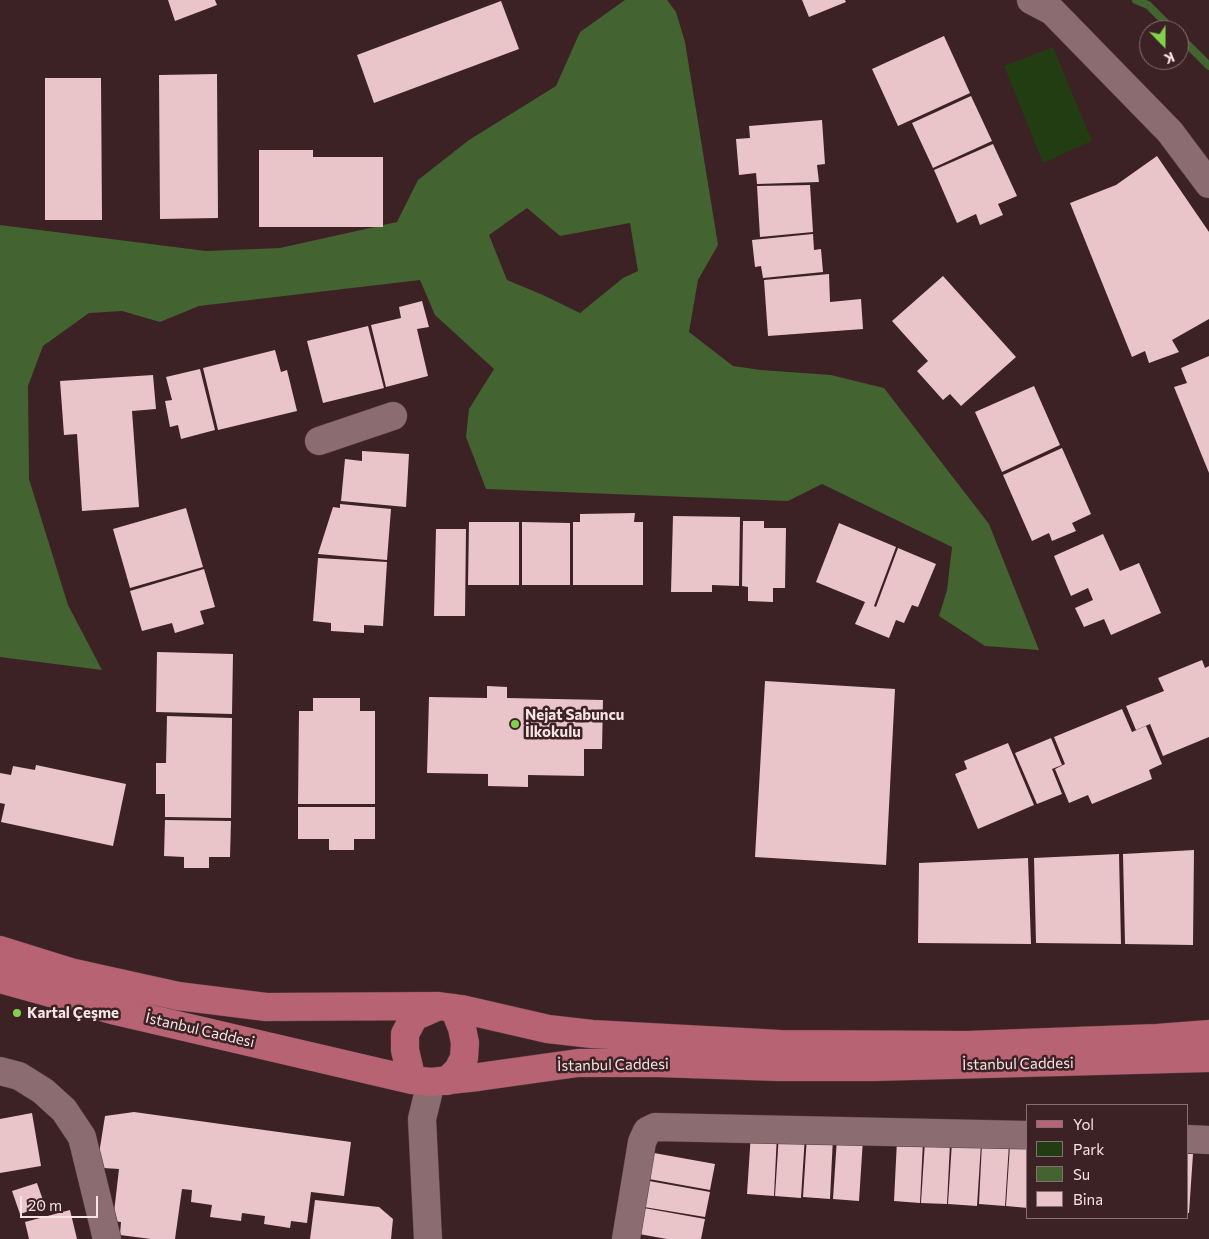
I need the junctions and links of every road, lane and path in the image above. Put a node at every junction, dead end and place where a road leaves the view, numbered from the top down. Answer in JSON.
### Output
{"nodes":[{"id":1,"x":1031,"y":0,"type":"edge"},
{"id":2,"x":1209,"y":184,"type":"edge"},
{"id":3,"x":393,"y":416,"type":"dead end"},
{"id":4,"x":319,"y":441,"type":"dead end"},
{"id":5,"x":0,"y":950,"type":"edge"},
{"id":6,"x":0,"y":979,"type":"edge"},
{"id":7,"x":266,"y":1007,"type":"junction"},
{"id":8,"x":446,"y":1007,"type":"junction"},
{"id":9,"x":1209,"y":1034,"type":"edge"},
{"id":10,"x":267,"y":1046,"type":"junction"},
{"id":11,"x":1209,"y":1058,"type":"edge"},
{"id":12,"x":0,"y":1071,"type":"edge"},
{"id":13,"x":430,"y":1081,"type":"junction"},
{"id":14,"x":1026,"y":1135,"type":"edge"},
{"id":15,"x":1189,"y":1139,"type":"edge"},
{"id":16,"x":1209,"y":1140,"type":"edge"},
{"id":17,"x":107,"y":1239,"type":"edge"},
{"id":18,"x":428,"y":1239,"type":"edge"},
{"id":19,"x":626,"y":1239,"type":"edge"}],
"edges":[{"from":1,"to":2,"type":"street"},
{"from":3,"to":4,"type":"street"},
{"from":5,"to":7,"type":"main road","name":"İstanbul Caddesi"},
{"from":6,"to":10,"type":"main road","name":"İstanbul Caddesi"},
{"from":7,"to":8,"type":"main road","name":"İstanbul Caddesi"},
{"from":7,"to":10,"type":"main road"},
{"from":8,"to":9,"type":"main road","name":"İstanbul Caddesi"},
{"from":8,"to":13,"type":"main road"},
{"from":8,"to":13,"type":"main road"},
{"from":10,"to":13,"type":"main road","name":"İstanbul Caddesi"},
{"from":11,"to":13,"type":"main road","name":"İstanbul Caddesi"},
{"from":12,"to":17,"type":"street"},
{"from":13,"to":18,"type":"street"},
{"from":14,"to":19,"type":"street"},
{"from":15,"to":16,"type":"street"}]}
